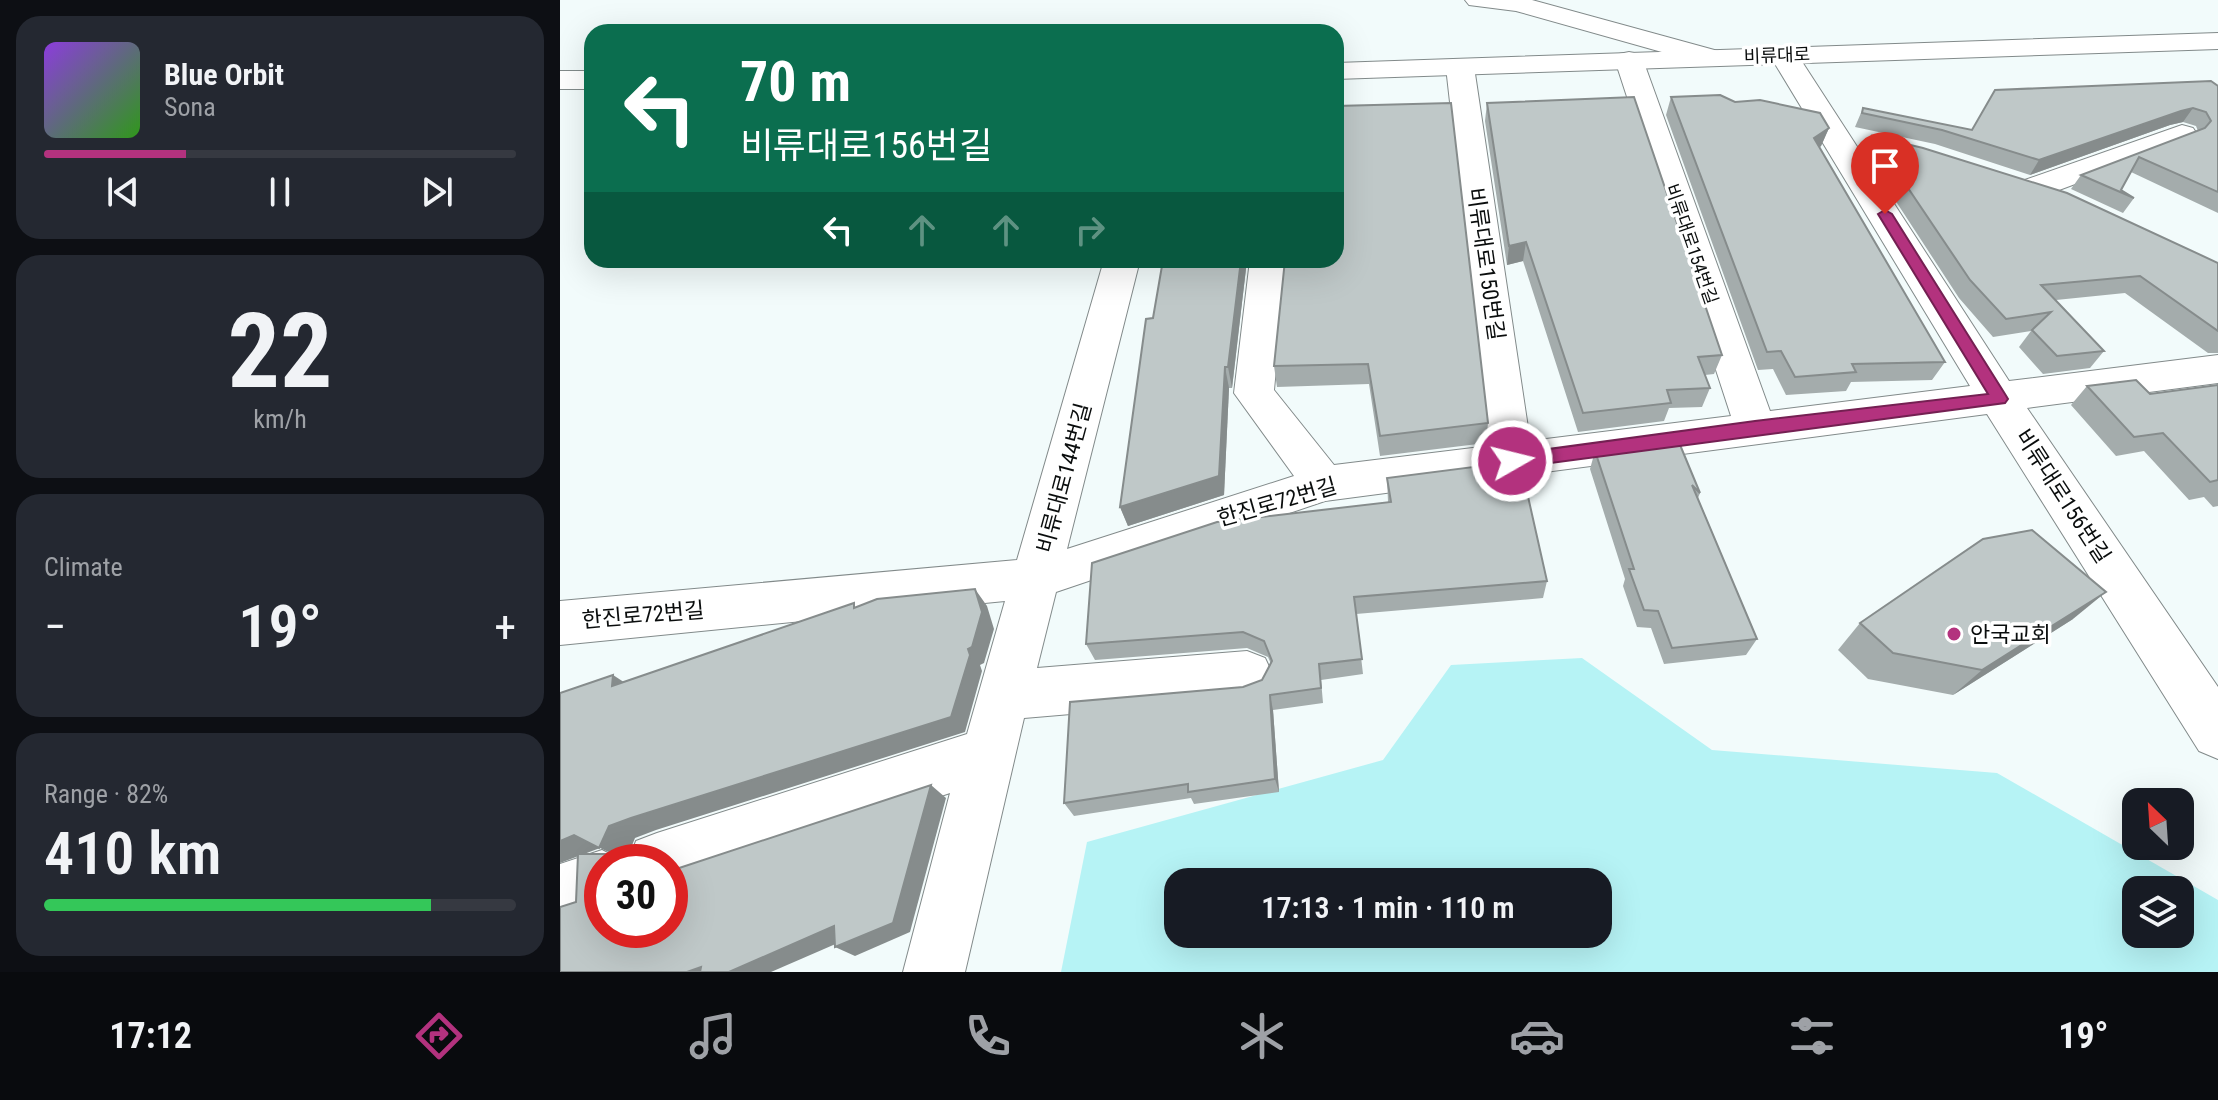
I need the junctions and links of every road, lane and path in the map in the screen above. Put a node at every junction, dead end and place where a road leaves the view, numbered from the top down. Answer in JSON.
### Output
{"nodes":[{"id":1,"x":1478,"y":0,"type":"edge"},
{"id":2,"x":2218,"y":41,"type":"edge"},
{"id":3,"x":1783,"y":54,"type":"junction"},
{"id":4,"x":1708,"y":57,"type":"junction"},
{"id":5,"x":1629,"y":60,"type":"junction"},
{"id":6,"x":1460,"y":67,"type":"junction"},
{"id":7,"x":1344,"y":71,"type":"edge"},
{"id":8,"x":560,"y":80,"type":"edge"},
{"id":9,"x":584,"y":80,"type":"edge"},
{"id":10,"x":2182,"y":134,"type":"edge"},
{"id":11,"x":1835,"y":135,"type":"junction"},
{"id":12,"x":1879,"y":144,"type":"edge"},
{"id":13,"x":2082,"y":208,"type":"edge"},
{"id":14,"x":1120,"y":268,"type":"edge"},
{"id":15,"x":1267,"y":268,"type":"edge"},
{"id":16,"x":2218,"y":369,"type":"edge"},
{"id":17,"x":1999,"y":399,"type":"junction"},
{"id":18,"x":1755,"y":427,"type":"junction"},
{"id":19,"x":1512,"y":461,"type":"junction"},
{"id":20,"x":1324,"y":484,"type":"junction"},
{"id":21,"x":1038,"y":578,"type":"junction"},
{"id":22,"x":560,"y":623,"type":"edge"},
{"id":23,"x":1247,"y":675,"type":"dead end"},
{"id":24,"x":1005,"y":695,"type":"junction"},
{"id":25,"x":2218,"y":733,"type":"edge"},
{"id":26,"x":988,"y":754,"type":"junction"},
{"id":27,"x":688,"y":852,"type":"edge"},
{"id":28,"x":584,"y":886,"type":"edge"},
{"id":29,"x":560,"y":894,"type":"edge"},
{"id":30,"x":934,"y":972,"type":"edge"}],
"edges":[{"from":1,"to":4,"type":"street"},
{"from":2,"to":3,"type":"street","name":"비류대로"},
{"from":3,"to":4,"type":"street","name":"비류대로"},
{"from":3,"to":11,"type":"street","name":"비류대로156번길"},
{"from":4,"to":5,"type":"street","name":"비류대로"},
{"from":5,"to":6,"type":"street","name":"비류대로"},
{"from":5,"to":18,"type":"street","name":"비류대로154번길"},
{"from":6,"to":7,"type":"street","name":"비류대로"},
{"from":6,"to":19,"type":"street","name":"비류대로150번길"},
{"from":8,"to":9,"type":"street"},
{"from":10,"to":13,"type":"street"},
{"from":11,"to":12,"type":"street"},
{"from":11,"to":17,"type":"street","name":"비류대로156번길"},
{"from":14,"to":21,"type":"street","name":"비류대로144번길"},
{"from":15,"to":20,"type":"street"},
{"from":16,"to":17,"type":"street","name":"한진로72번길"},
{"from":17,"to":18,"type":"street","name":"한진로72번길"},
{"from":17,"to":25,"type":"street","name":"비류대로156번길"},
{"from":18,"to":19,"type":"street","name":"한진로72번길"},
{"from":19,"to":20,"type":"street","name":"한진로72번길"},
{"from":20,"to":21,"type":"street","name":"한진로72번길"},
{"from":21,"to":22,"type":"street","name":"한진로72번길"},
{"from":21,"to":24,"type":"street","name":"비류대로144번길"},
{"from":23,"to":24,"type":"street"},
{"from":24,"to":26,"type":"street","name":"비류대로144번길"},
{"from":26,"to":27,"type":"street"},
{"from":26,"to":30,"type":"street","name":"비류대로144번길"},
{"from":28,"to":29,"type":"street"}]}
